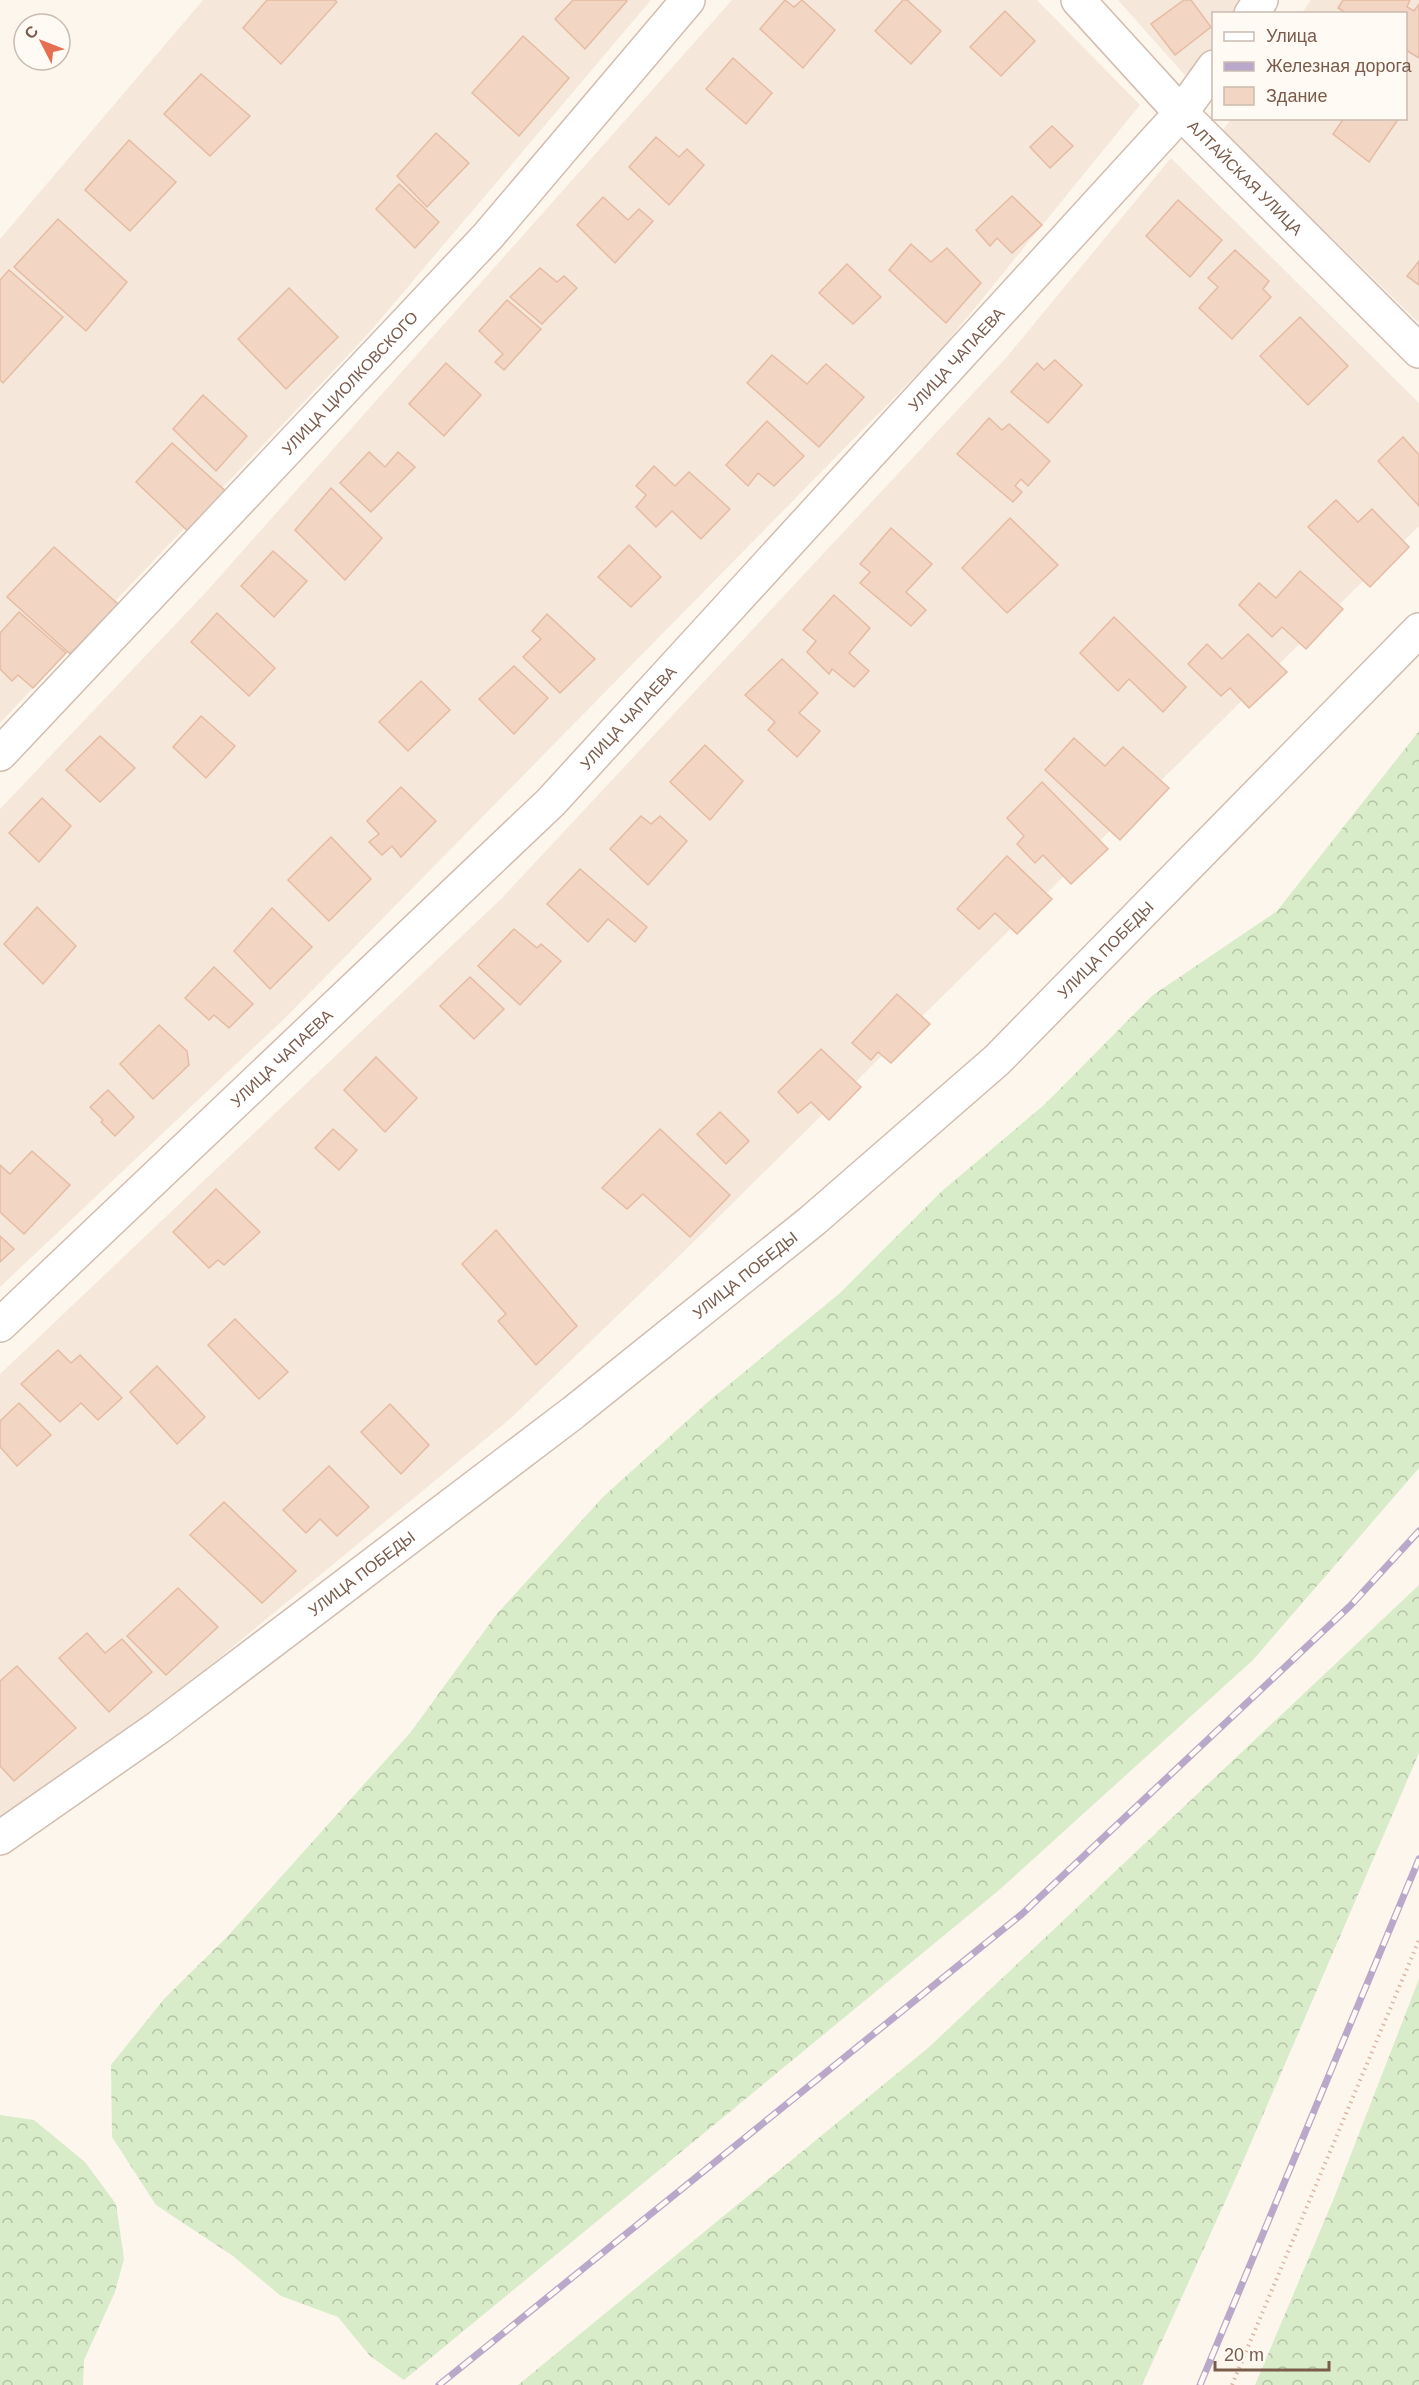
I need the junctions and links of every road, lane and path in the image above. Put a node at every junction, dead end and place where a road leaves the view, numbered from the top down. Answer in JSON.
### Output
{"nodes":[{"id":1,"x":688,"y":0,"type":"edge"},
{"id":2,"x":1078,"y":0,"type":"edge"},
{"id":3,"x":1212,"y":70,"type":"edge"},
{"id":4,"x":1181,"y":113,"type":"junction"},
{"id":5,"x":1419,"y":351,"type":"edge"},
{"id":6,"x":1419,"y":630,"type":"edge"},
{"id":7,"x":0,"y":754,"type":"edge"},
{"id":8,"x":0,"y":1325,"type":"edge"},
{"id":9,"x":0,"y":1838,"type":"edge"},
{"id":10,"x":1419,"y":1940,"type":"edge"},
{"id":11,"x":1232,"y":2385,"type":"edge"}],
"edges":[{"from":1,"to":7,"type":"street","name":"УЛИЦА ЦИОЛКОВСКОГО"},
{"from":2,"to":4,"type":"street","name":"АЛТАЙСКАЯ УЛИЦА"},
{"from":3,"to":4,"type":"street","name":"УЛИЦА ЧАПАЕВА"},
{"from":4,"to":5,"type":"street","name":"АЛТАЙСКАЯ УЛИЦА"},
{"from":4,"to":8,"type":"street","name":"УЛИЦА ЧАПАЕВА"},
{"from":6,"to":9,"type":"street","name":"УЛИЦА ПОБЕДЫ"},
{"from":10,"to":11,"type":"path"}]}
